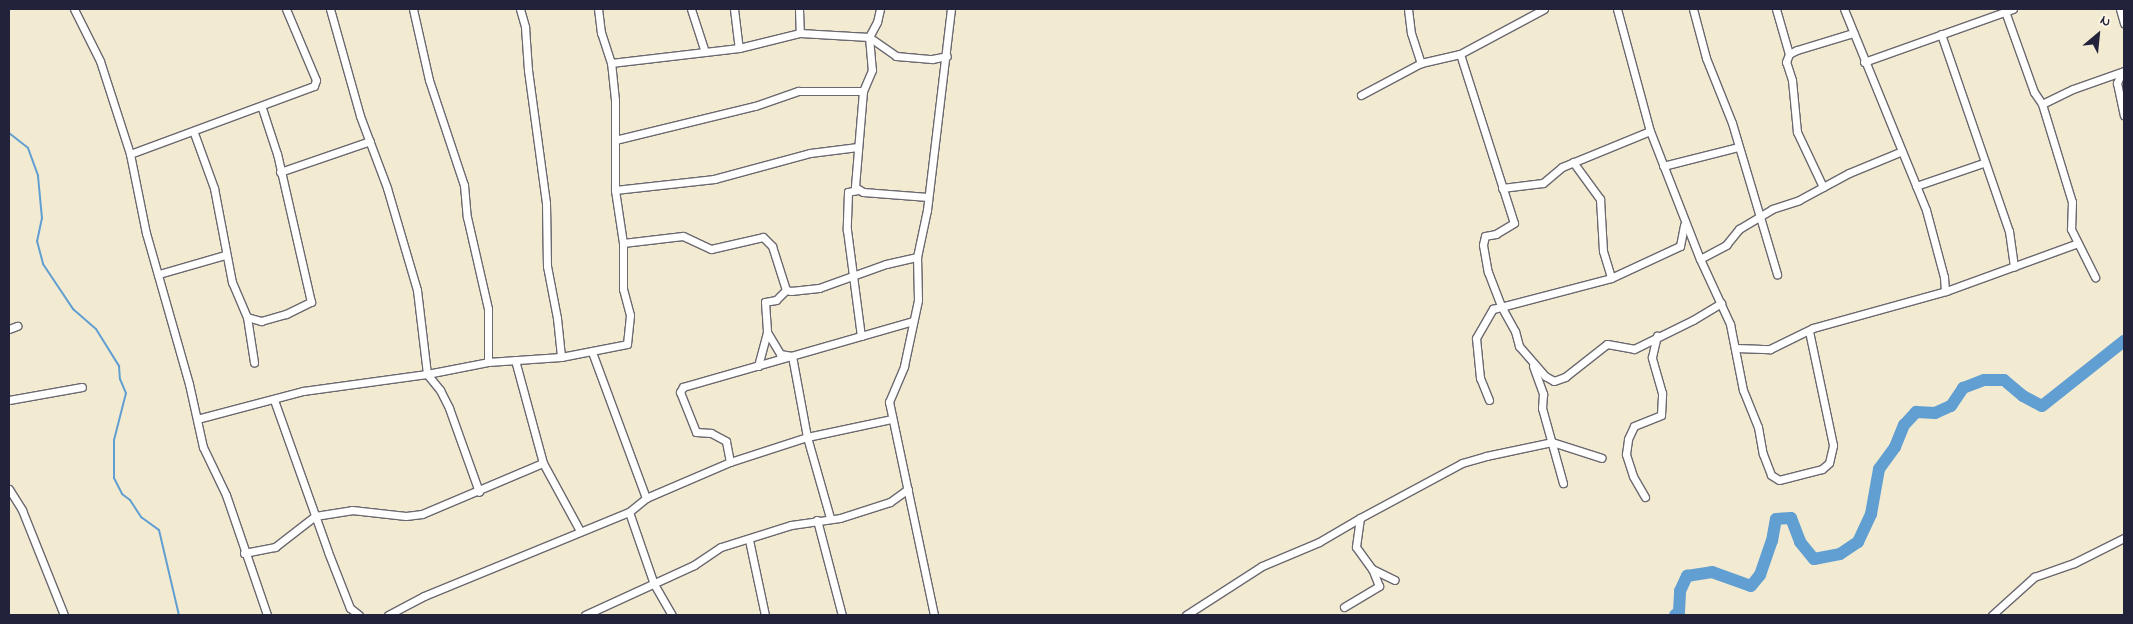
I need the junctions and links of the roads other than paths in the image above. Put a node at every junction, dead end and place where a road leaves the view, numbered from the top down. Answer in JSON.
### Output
{"nodes":[{"id":1,"x":74,"y":9,"type":"edge"},
{"id":2,"x":286,"y":9,"type":"edge"},
{"id":3,"x":330,"y":9,"type":"edge"},
{"id":4,"x":413,"y":9,"type":"edge"},
{"id":5,"x":520,"y":9,"type":"edge"},
{"id":6,"x":598,"y":9,"type":"edge"},
{"id":7,"x":691,"y":9,"type":"edge"},
{"id":8,"x":734,"y":9,"type":"edge"},
{"id":9,"x":799,"y":9,"type":"edge"},
{"id":10,"x":880,"y":9,"type":"edge"},
{"id":11,"x":951,"y":9,"type":"edge"},
{"id":12,"x":1408,"y":9,"type":"edge"},
{"id":13,"x":1544,"y":9,"type":"edge"},
{"id":14,"x":1617,"y":9,"type":"edge"},
{"id":15,"x":1693,"y":9,"type":"edge"},
{"id":16,"x":1776,"y":9,"type":"edge"},
{"id":17,"x":1844,"y":9,"type":"edge"},
{"id":18,"x":2013,"y":9,"type":"edge"},
{"id":19,"x":2120,"y":9,"type":"edge"},
{"id":20,"x":2006,"y":14,"type":"junction"},
{"id":21,"x":2124,"y":23,"type":"edge"},
{"id":22,"x":800,"y":33,"type":"junction"},
{"id":23,"x":1853,"y":33,"type":"junction"},
{"id":24,"x":1941,"y":34,"type":"junction"},
{"id":25,"x":869,"y":37,"type":"junction"},
{"id":26,"x":740,"y":48,"type":"junction"},
{"id":27,"x":706,"y":52,"type":"junction"},
{"id":28,"x":1460,"y":54,"type":"junction"},
{"id":29,"x":1788,"y":54,"type":"junction"},
{"id":30,"x":947,"y":56,"type":"junction"},
{"id":31,"x":1864,"y":62,"type":"junction"},
{"id":32,"x":1421,"y":63,"type":"junction"},
{"id":33,"x":611,"y":64,"type":"junction"},
{"id":34,"x":2122,"y":73,"type":"edge"},
{"id":35,"x":2110,"y":78,"type":"junction"},
{"id":36,"x":2117,"y":83,"type":"junction"},
{"id":37,"x":863,"y":91,"type":"junction"},
{"id":38,"x":1360,"y":95,"type":"dead end"},
{"id":39,"x":2042,"y":104,"type":"junction"},
{"id":40,"x":262,"y":108,"type":"junction"},
{"id":41,"x":2124,"y":115,"type":"edge"},
{"id":42,"x":1650,"y":131,"type":"junction"},
{"id":43,"x":194,"y":133,"type":"junction"},
{"id":44,"x":615,"y":140,"type":"junction"},
{"id":45,"x":370,"y":141,"type":"junction"},
{"id":46,"x":858,"y":147,"type":"junction"},
{"id":47,"x":1738,"y":147,"type":"junction"},
{"id":48,"x":1902,"y":151,"type":"junction"},
{"id":49,"x":130,"y":154,"type":"junction"},
{"id":50,"x":1573,"y":162,"type":"junction"},
{"id":51,"x":1983,"y":163,"type":"junction"},
{"id":52,"x":1663,"y":166,"type":"junction"},
{"id":53,"x":280,"y":172,"type":"junction"},
{"id":54,"x":1916,"y":186,"type":"junction"},
{"id":55,"x":1824,"y":187,"type":"junction"},
{"id":56,"x":1502,"y":188,"type":"junction"},
{"id":57,"x":615,"y":190,"type":"junction"},
{"id":58,"x":858,"y":190,"type":"junction"},
{"id":59,"x":928,"y":197,"type":"junction"},
{"id":60,"x":1759,"y":217,"type":"junction"},
{"id":61,"x":1684,"y":220,"type":"junction"},
{"id":62,"x":623,"y":243,"type":"junction"},
{"id":63,"x":2078,"y":243,"type":"junction"},
{"id":64,"x":225,"y":255,"type":"junction"},
{"id":65,"x":917,"y":257,"type":"junction"},
{"id":66,"x":1700,"y":259,"type":"junction"},
{"id":67,"x":2014,"y":267,"type":"junction"},
{"id":68,"x":159,"y":274,"type":"junction"},
{"id":69,"x":1777,"y":274,"type":"dead end"},
{"id":70,"x":854,"y":277,"type":"junction"},
{"id":71,"x":2095,"y":277,"type":"dead end"},
{"id":72,"x":1611,"y":278,"type":"junction"},
{"id":73,"x":786,"y":290,"type":"junction"},
{"id":74,"x":1945,"y":290,"type":"junction"},
{"id":75,"x":1721,"y":302,"type":"junction"},
{"id":76,"x":1501,"y":306,"type":"junction"},
{"id":77,"x":247,"y":317,"type":"junction"},
{"id":78,"x":914,"y":322,"type":"junction"},
{"id":79,"x":17,"y":326,"type":"dead end"},
{"id":80,"x":9,"y":329,"type":"edge"},
{"id":81,"x":767,"y":332,"type":"junction"},
{"id":82,"x":1809,"y":332,"type":"junction"},
{"id":83,"x":862,"y":336,"type":"junction"},
{"id":84,"x":1657,"y":336,"type":"junction"},
{"id":85,"x":1736,"y":348,"type":"junction"},
{"id":86,"x":592,"y":352,"type":"junction"},
{"id":87,"x":561,"y":356,"type":"junction"},
{"id":88,"x":792,"y":356,"type":"junction"},
{"id":89,"x":515,"y":360,"type":"junction"},
{"id":90,"x":1531,"y":360,"type":"junction"},
{"id":91,"x":254,"y":362,"type":"dead end"},
{"id":92,"x":488,"y":362,"type":"junction"},
{"id":93,"x":758,"y":366,"type":"junction"},
{"id":94,"x":427,"y":374,"type":"junction"},
{"id":95,"x":1554,"y":380,"type":"junction"},
{"id":96,"x":82,"y":387,"type":"dead end"},
{"id":97,"x":1543,"y":394,"type":"junction"},
{"id":98,"x":9,"y":400,"type":"edge"},
{"id":99,"x":274,"y":400,"type":"junction"},
{"id":100,"x":1489,"y":400,"type":"dead end"},
{"id":101,"x":197,"y":419,"type":"junction"},
{"id":102,"x":892,"y":419,"type":"junction"},
{"id":103,"x":807,"y":438,"type":"junction"},
{"id":104,"x":1552,"y":442,"type":"junction"},
{"id":105,"x":1602,"y":458,"type":"dead end"},
{"id":106,"x":730,"y":462,"type":"junction"},
{"id":107,"x":543,"y":463,"type":"junction"},
{"id":108,"x":1563,"y":483,"type":"dead end"},
{"id":109,"x":908,"y":489,"type":"junction"},
{"id":110,"x":9,"y":490,"type":"edge"},
{"id":111,"x":479,"y":492,"type":"junction"},
{"id":112,"x":1645,"y":497,"type":"dead end"},
{"id":113,"x":646,"y":498,"type":"junction"},
{"id":114,"x":629,"y":512,"type":"junction"},
{"id":115,"x":315,"y":516,"type":"junction"},
{"id":116,"x":830,"y":518,"type":"junction"},
{"id":117,"x":1360,"y":518,"type":"junction"},
{"id":118,"x":817,"y":520,"type":"junction"},
{"id":119,"x":580,"y":531,"type":"junction"},
{"id":120,"x":2124,"y":538,"type":"edge"},
{"id":121,"x":749,"y":540,"type":"junction"},
{"id":122,"x":244,"y":553,"type":"junction"},
{"id":123,"x":1372,"y":569,"type":"junction"},
{"id":124,"x":1395,"y":580,"type":"dead end"},
{"id":125,"x":654,"y":584,"type":"junction"},
{"id":126,"x":1344,"y":607,"type":"dead end"},
{"id":127,"x":64,"y":615,"type":"edge"},
{"id":128,"x":267,"y":615,"type":"edge"},
{"id":129,"x":359,"y":615,"type":"edge"},
{"id":130,"x":388,"y":615,"type":"edge"},
{"id":131,"x":585,"y":615,"type":"edge"},
{"id":132,"x":672,"y":615,"type":"edge"},
{"id":133,"x":765,"y":615,"type":"edge"},
{"id":134,"x":842,"y":615,"type":"edge"},
{"id":135,"x":934,"y":615,"type":"edge"},
{"id":136,"x":1186,"y":615,"type":"edge"},
{"id":137,"x":1992,"y":615,"type":"edge"}],
"edges":[{"from":1,"to":49,"type":"street"},
{"from":2,"to":40,"type":"street"},
{"from":3,"to":45,"type":"street"},
{"from":4,"to":92,"type":"street"},
{"from":5,"to":87,"type":"street"},
{"from":6,"to":33,"type":"street"},
{"from":7,"to":27,"type":"street"},
{"from":8,"to":26,"type":"street"},
{"from":9,"to":22,"type":"street"},
{"from":10,"to":25,"type":"street"},
{"from":11,"to":30,"type":"street"},
{"from":12,"to":32,"type":"street"},
{"from":13,"to":28,"type":"street"},
{"from":14,"to":42,"type":"street"},
{"from":15,"to":47,"type":"street"},
{"from":16,"to":29,"type":"street"},
{"from":17,"to":23,"type":"street"},
{"from":18,"to":20,"type":"street"},
{"from":19,"to":21,"type":"street"},
{"from":20,"to":24,"type":"street"},
{"from":20,"to":39,"type":"street"},
{"from":22,"to":25,"type":"street"},
{"from":22,"to":26,"type":"street"},
{"from":23,"to":29,"type":"street"},
{"from":23,"to":31,"type":"street"},
{"from":24,"to":31,"type":"street"},
{"from":24,"to":51,"type":"street"},
{"from":25,"to":30,"type":"street"},
{"from":25,"to":37,"type":"street"},
{"from":26,"to":27,"type":"street"},
{"from":27,"to":33,"type":"street"},
{"from":28,"to":32,"type":"street"},
{"from":28,"to":56,"type":"street"},
{"from":29,"to":55,"type":"street"},
{"from":30,"to":59,"type":"street"},
{"from":31,"to":48,"type":"street"},
{"from":32,"to":38,"type":"street"},
{"from":33,"to":44,"type":"street"},
{"from":34,"to":35,"type":"street"},
{"from":34,"to":36,"type":"street"},
{"from":35,"to":36,"type":"street"},
{"from":35,"to":39,"type":"street"},
{"from":36,"to":41,"type":"street"},
{"from":37,"to":44,"type":"street"},
{"from":37,"to":46,"type":"street"},
{"from":39,"to":63,"type":"street"},
{"from":40,"to":43,"type":"street"},
{"from":40,"to":53,"type":"street"},
{"from":42,"to":50,"type":"street"},
{"from":42,"to":52,"type":"street"},
{"from":43,"to":49,"type":"street"},
{"from":43,"to":64,"type":"street"},
{"from":44,"to":57,"type":"street"},
{"from":45,"to":53,"type":"street"},
{"from":45,"to":94,"type":"street"},
{"from":46,"to":57,"type":"street"},
{"from":46,"to":58,"type":"street"},
{"from":47,"to":52,"type":"street"},
{"from":47,"to":60,"type":"street"},
{"from":48,"to":54,"type":"street"},
{"from":48,"to":55,"type":"street"},
{"from":49,"to":68,"type":"street"},
{"from":50,"to":56,"type":"street"},
{"from":50,"to":72,"type":"street"},
{"from":51,"to":54,"type":"street"},
{"from":51,"to":67,"type":"street"},
{"from":52,"to":61,"type":"street"},
{"from":53,"to":77,"type":"street"},
{"from":54,"to":74,"type":"street"},
{"from":55,"to":60,"type":"street"},
{"from":56,"to":76,"type":"street"},
{"from":57,"to":62,"type":"street"},
{"from":58,"to":59,"type":"street"},
{"from":58,"to":70,"type":"street"},
{"from":59,"to":65,"type":"street"},
{"from":60,"to":66,"type":"street"},
{"from":60,"to":69,"type":"street"},
{"from":61,"to":66,"type":"street"},
{"from":61,"to":72,"type":"street"},
{"from":62,"to":73,"type":"street"},
{"from":62,"to":86,"type":"street"},
{"from":63,"to":67,"type":"street"},
{"from":63,"to":71,"type":"street"},
{"from":64,"to":68,"type":"street"},
{"from":64,"to":77,"type":"street"},
{"from":65,"to":70,"type":"street"},
{"from":65,"to":78,"type":"street"},
{"from":66,"to":75,"type":"street"},
{"from":67,"to":74,"type":"street"},
{"from":68,"to":101,"type":"street"},
{"from":70,"to":73,"type":"street"},
{"from":70,"to":83,"type":"street"},
{"from":72,"to":76,"type":"street"},
{"from":73,"to":81,"type":"street"},
{"from":74,"to":82,"type":"street"},
{"from":75,"to":84,"type":"street"},
{"from":75,"to":85,"type":"street"},
{"from":76,"to":90,"type":"street"},
{"from":76,"to":100,"type":"street"},
{"from":77,"to":91,"type":"street"},
{"from":78,"to":83,"type":"street"},
{"from":78,"to":102,"type":"street"},
{"from":79,"to":80,"type":"street"},
{"from":81,"to":88,"type":"street"},
{"from":81,"to":93,"type":"street"},
{"from":82,"to":85,"type":"street"},
{"from":82,"to":85,"type":"street"},
{"from":83,"to":88,"type":"street"},
{"from":84,"to":95,"type":"street"},
{"from":84,"to":112,"type":"street"},
{"from":86,"to":87,"type":"street"},
{"from":86,"to":113,"type":"street"},
{"from":87,"to":89,"type":"street"},
{"from":88,"to":93,"type":"street"},
{"from":88,"to":103,"type":"street"},
{"from":89,"to":92,"type":"street"},
{"from":89,"to":107,"type":"street"},
{"from":90,"to":95,"type":"street"},
{"from":90,"to":97,"type":"street"},
{"from":92,"to":94,"type":"street"},
{"from":93,"to":106,"type":"street"},
{"from":94,"to":99,"type":"street"},
{"from":94,"to":111,"type":"street"},
{"from":95,"to":97,"type":"street"},
{"from":96,"to":98,"type":"street"},
{"from":97,"to":104,"type":"street"},
{"from":99,"to":101,"type":"street"},
{"from":99,"to":115,"type":"street"},
{"from":101,"to":122,"type":"street"},
{"from":102,"to":103,"type":"street"},
{"from":102,"to":109,"type":"street"},
{"from":103,"to":106,"type":"street"},
{"from":103,"to":116,"type":"street"},
{"from":104,"to":105,"type":"street"},
{"from":104,"to":108,"type":"street"},
{"from":104,"to":117,"type":"street"},
{"from":106,"to":113,"type":"street"},
{"from":107,"to":111,"type":"street"},
{"from":107,"to":119,"type":"street"},
{"from":109,"to":116,"type":"street"},
{"from":109,"to":135,"type":"street"},
{"from":110,"to":127,"type":"street"},
{"from":111,"to":115,"type":"street"},
{"from":113,"to":114,"type":"street"},
{"from":114,"to":119,"type":"street"},
{"from":114,"to":125,"type":"street"},
{"from":115,"to":122,"type":"street"},
{"from":115,"to":129,"type":"street"},
{"from":116,"to":118,"type":"street"},
{"from":117,"to":123,"type":"street"},
{"from":117,"to":136,"type":"street"},
{"from":118,"to":121,"type":"street"},
{"from":118,"to":134,"type":"street"},
{"from":119,"to":130,"type":"street"},
{"from":120,"to":137,"type":"street"},
{"from":121,"to":125,"type":"street"},
{"from":121,"to":133,"type":"street"},
{"from":122,"to":128,"type":"street"},
{"from":123,"to":124,"type":"street"},
{"from":123,"to":126,"type":"street"},
{"from":125,"to":131,"type":"street"},
{"from":125,"to":132,"type":"street"}]}
